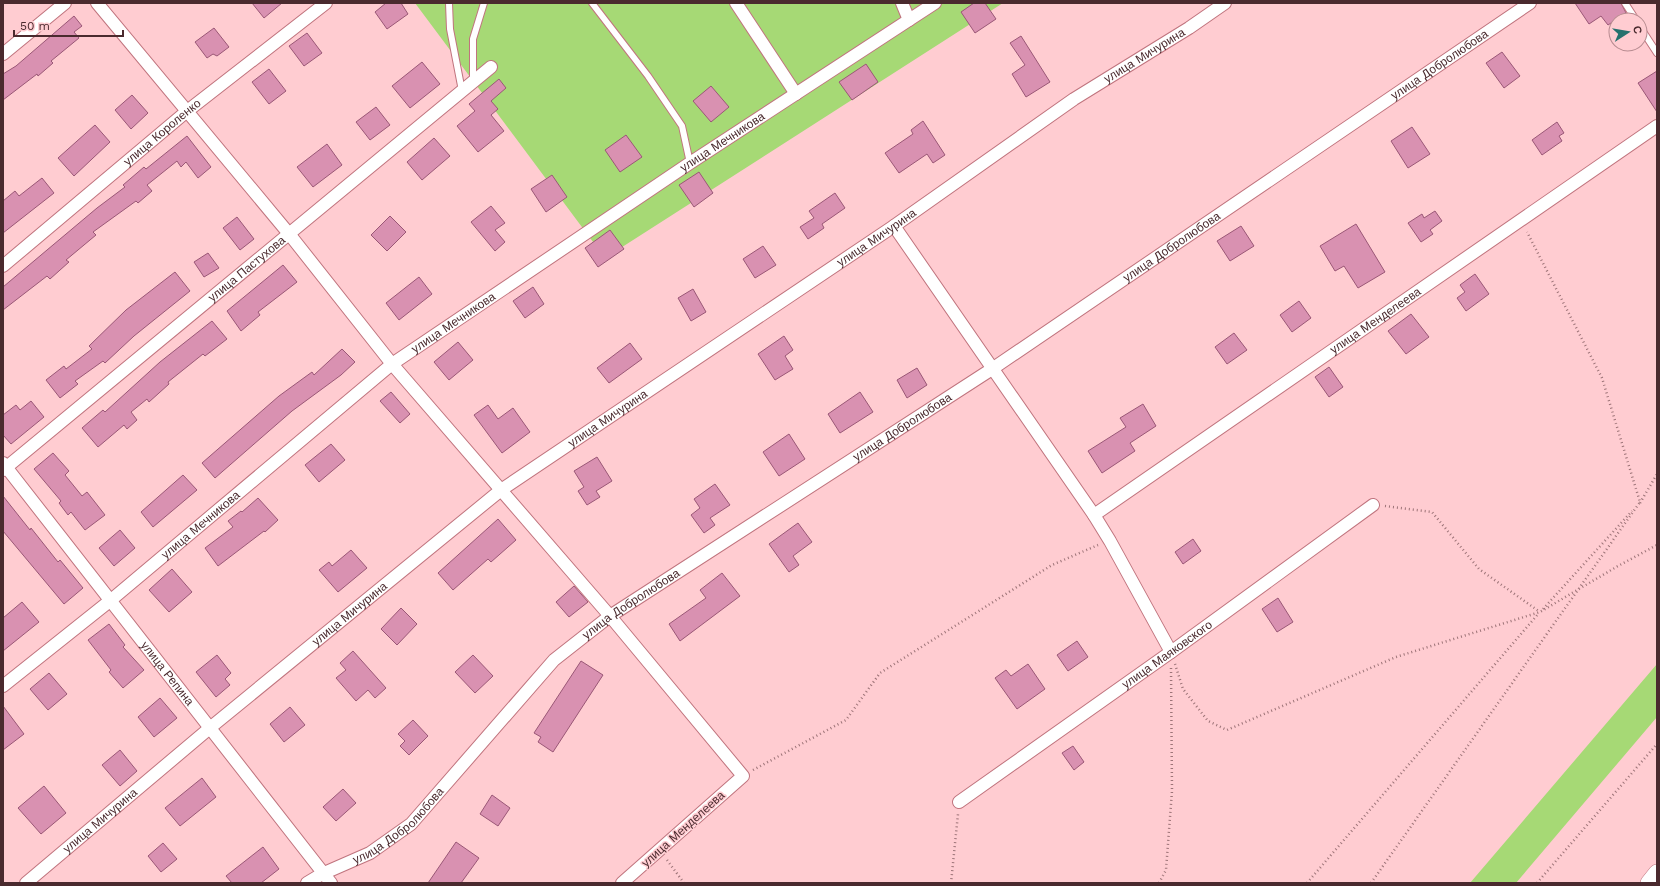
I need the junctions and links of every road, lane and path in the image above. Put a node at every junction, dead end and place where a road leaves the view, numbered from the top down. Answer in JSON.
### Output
{"nodes":[{"id":1,"x":64,"y":3,"type":"edge"},
{"id":2,"x":97,"y":3,"type":"edge"},
{"id":3,"x":326,"y":3,"type":"edge"},
{"id":4,"x":448,"y":3,"type":"edge"},
{"id":5,"x":484,"y":3,"type":"edge"},
{"id":6,"x":592,"y":3,"type":"edge"},
{"id":7,"x":736,"y":3,"type":"edge"},
{"id":8,"x":902,"y":3,"type":"edge"},
{"id":9,"x":936,"y":3,"type":"edge"},
{"id":10,"x":1225,"y":3,"type":"edge"},
{"id":11,"x":1530,"y":3,"type":"edge"},
{"id":12,"x":1625,"y":3,"type":"edge"},
{"id":13,"x":1631,"y":12,"type":"edge"},
{"id":14,"x":910,"y":20,"type":"junction"},
{"id":15,"x":1648,"y":39,"type":"edge"},
{"id":16,"x":1657,"y":53,"type":"edge"},
{"id":17,"x":3,"y":54,"type":"edge"},
{"id":18,"x":491,"y":67,"type":"dead end"},
{"id":19,"x":473,"y":82,"type":"junction"},
{"id":20,"x":462,"y":91,"type":"junction"},
{"id":21,"x":796,"y":94,"type":"junction"},
{"id":22,"x":186,"y":112,"type":"junction"},
{"id":23,"x":1657,"y":126,"type":"edge"},
{"id":24,"x":690,"y":163,"type":"junction"},
{"id":25,"x":1522,"y":221,"type":"junction"},
{"id":26,"x":894,"y":226,"type":"junction"},
{"id":27,"x":290,"y":235,"type":"junction"},
{"id":28,"x":3,"y":266,"type":"edge"},
{"id":29,"x":392,"y":364,"type":"junction"},
{"id":30,"x":992,"y":369,"type":"junction"},
{"id":31,"x":4,"y":467,"type":"edge"},
{"id":32,"x":1657,"y":474,"type":"edge"},
{"id":33,"x":501,"y":490,"type":"junction"},
{"id":34,"x":1640,"y":502,"type":"junction"},
{"id":35,"x":1373,"y":505,"type":"joint"},
{"id":36,"x":1094,"y":515,"type":"junction"},
{"id":37,"x":1110,"y":541,"type":"junction"},
{"id":38,"x":1657,"y":545,"type":"edge"},
{"id":39,"x":1577,"y":590,"type":"junction"},
{"id":40,"x":111,"y":600,"type":"junction"},
{"id":41,"x":1540,"y":612,"type":"junction"},
{"id":42,"x":610,"y":616,"type":"junction"},
{"id":43,"x":1171,"y":652,"type":"junction"},
{"id":44,"x":3,"y":686,"type":"edge"},
{"id":45,"x":211,"y":727,"type":"junction"},
{"id":46,"x":1657,"y":744,"type":"edge"},
{"id":47,"x":743,"y":776,"type":"junction"},
{"id":48,"x":959,"y":802,"type":"joint"},
{"id":49,"x":659,"y":850,"type":"junction"},
{"id":50,"x":1657,"y":873,"type":"edge"},
{"id":51,"x":322,"y":874,"type":"junction"},
{"id":52,"x":26,"y":883,"type":"edge"},
{"id":53,"x":307,"y":883,"type":"edge"},
{"id":54,"x":331,"y":883,"type":"edge"},
{"id":55,"x":622,"y":883,"type":"edge"},
{"id":56,"x":684,"y":883,"type":"edge"},
{"id":57,"x":951,"y":883,"type":"edge"},
{"id":58,"x":1159,"y":883,"type":"edge"},
{"id":59,"x":1307,"y":883,"type":"edge"},
{"id":60,"x":1371,"y":883,"type":"edge"},
{"id":61,"x":1537,"y":883,"type":"edge"},
{"id":62,"x":1649,"y":883,"type":"edge"}],
"edges":[{"from":1,"to":17,"type":"street"},
{"from":2,"to":22,"type":"street"},
{"from":3,"to":22,"type":"street","name":"улица Короленко"},
{"from":4,"to":20,"type":"lane"},
{"from":5,"to":19,"type":"lane"},
{"from":6,"to":24,"type":"lane"},
{"from":7,"to":21,"type":"street"},
{"from":8,"to":14,"type":"street"},
{"from":9,"to":14,"type":"street","name":"улица Мечникова"},
{"from":10,"to":26,"type":"street","name":"улица Мичурина"},
{"from":11,"to":30,"type":"street","name":"улица Добролюбова"},
{"from":12,"to":13,"type":"lane"},
{"from":14,"to":21,"type":"street","name":"улица Мечникова"},
{"from":15,"to":16,"type":"lane"},
{"from":18,"to":19,"type":"street","name":"улица Пастухова"},
{"from":19,"to":20,"type":"street","name":"улица Пастухова"},
{"from":20,"to":27,"type":"street","name":"улица Пастухова"},
{"from":21,"to":24,"type":"street","name":"улица Мечникова"},
{"from":22,"to":27,"type":"street"},
{"from":22,"to":28,"type":"street","name":"улица Короленко"},
{"from":23,"to":25,"type":"street","name":"улица Менделеева"},
{"from":24,"to":29,"type":"street","name":"улица Мечникова"},
{"from":25,"to":34,"type":"path"},
{"from":25,"to":36,"type":"street","name":"улица Менделеева"},
{"from":26,"to":30,"type":"street"},
{"from":26,"to":33,"type":"street","name":"улица Мичурина"},
{"from":27,"to":29,"type":"street"},
{"from":27,"to":31,"type":"street","name":"улица Пастухова"},
{"from":29,"to":33,"type":"street"},
{"from":29,"to":40,"type":"street","name":"улица Мечникова"},
{"from":30,"to":36,"type":"street"},
{"from":30,"to":42,"type":"street","name":"улица Добролюбова"},
{"from":31,"to":40,"type":"street","name":"улица Репина"},
{"from":32,"to":34,"type":"path"},
{"from":33,"to":42,"type":"street"},
{"from":33,"to":45,"type":"street","name":"улица Мичурина"},
{"from":34,"to":39,"type":"path"},
{"from":34,"to":41,"type":"path"},
{"from":35,"to":41,"type":"path"},
{"from":35,"to":43,"type":"street","name":"улица Маяковского"},
{"from":36,"to":37,"type":"street"},
{"from":37,"to":43,"type":"street"},
{"from":37,"to":47,"type":"path"},
{"from":38,"to":39,"type":"path"},
{"from":39,"to":41,"type":"path"},
{"from":39,"to":60,"type":"path"},
{"from":40,"to":44,"type":"street","name":"улица Мечникова"},
{"from":40,"to":45,"type":"street","name":"улица Репина"},
{"from":41,"to":43,"type":"path"},
{"from":41,"to":59,"type":"path"},
{"from":42,"to":47,"type":"street"},
{"from":42,"to":51,"type":"street","name":"улица Добролюбова"},
{"from":43,"to":48,"type":"street","name":"улица Маяковского"},
{"from":43,"to":58,"type":"path"},
{"from":45,"to":51,"type":"street","name":"улица Репина"},
{"from":45,"to":52,"type":"street","name":"улица Мичурина"},
{"from":46,"to":61,"type":"path"},
{"from":47,"to":49,"type":"street","name":"улица Менделеева"},
{"from":48,"to":57,"type":"path"},
{"from":49,"to":55,"type":"street","name":"улица Менделеева"},
{"from":49,"to":56,"type":"path"},
{"from":50,"to":62,"type":"main road"},
{"from":51,"to":53,"type":"street","name":"улица Добролюбова"},
{"from":51,"to":54,"type":"street","name":"улица Репина"}]}
